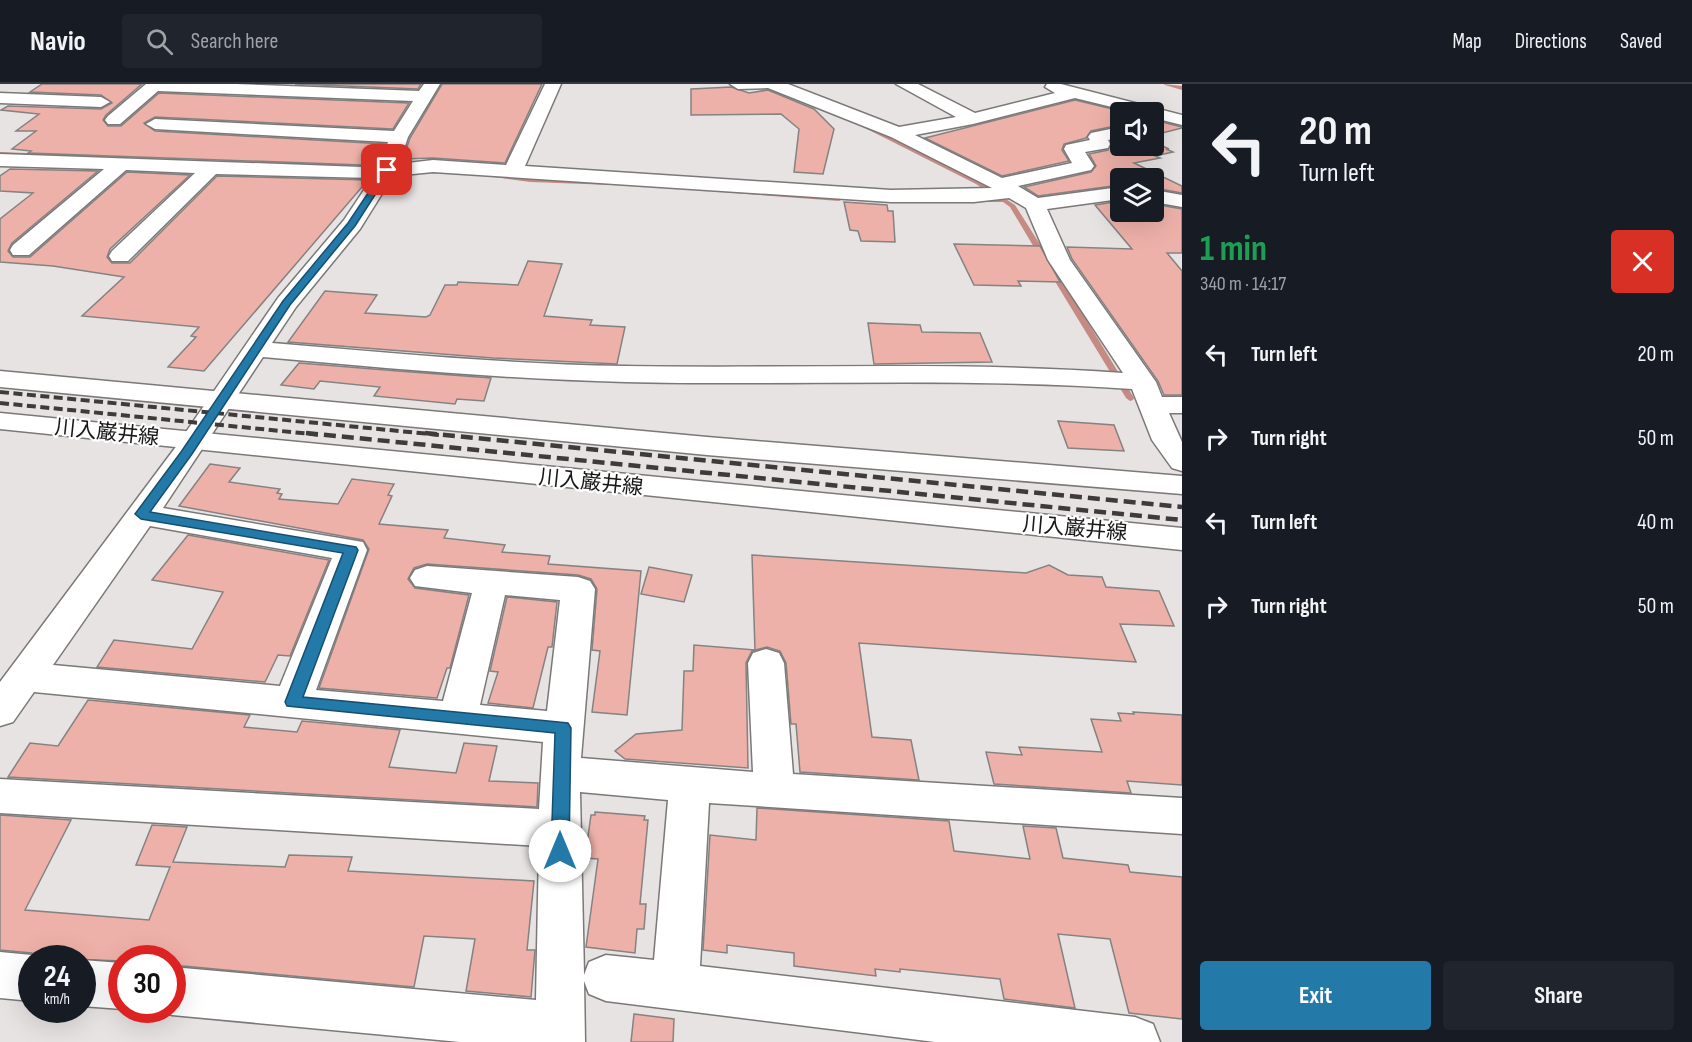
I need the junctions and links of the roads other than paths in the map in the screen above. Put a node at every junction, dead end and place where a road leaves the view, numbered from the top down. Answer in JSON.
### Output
{"nodes":[{"id":1,"x":553,"y":84,"type":"edge"},
{"id":2,"x":738,"y":84,"type":"edge"},
{"id":3,"x":747,"y":84,"type":"edge"},
{"id":4,"x":775,"y":84,"type":"edge"},
{"id":5,"x":904,"y":84,"type":"edge"},
{"id":6,"x":1041,"y":84,"type":"edge"},
{"id":7,"x":155,"y":85,"type":"edge"},
{"id":8,"x":428,"y":90,"type":"edge"},
{"id":9,"x":1073,"y":93,"type":"junction"},
{"id":10,"x":0,"y":98,"type":"edge"},
{"id":11,"x":100,"y":102,"type":"dead end"},
{"id":12,"x":973,"y":119,"type":"junction"},
{"id":13,"x":1181,"y":119,"type":"edge"},
{"id":14,"x":114,"y":120,"type":"dead end"},
{"id":15,"x":1164,"y":123,"type":"edge"},
{"id":16,"x":155,"y":124,"type":"dead end"},
{"id":17,"x":897,"y":133,"type":"junction"},
{"id":18,"x":1110,"y":134,"type":"edge"},
{"id":19,"x":399,"y":137,"type":"junction"},
{"id":20,"x":0,"y":160,"type":"edge"},
{"id":21,"x":122,"y":164,"type":"junction"},
{"id":22,"x":212,"y":168,"type":"junction"},
{"id":23,"x":387,"y":170,"type":"junction"},
{"id":24,"x":513,"y":171,"type":"junction"},
{"id":25,"x":1005,"y":188,"type":"junction"},
{"id":26,"x":1110,"y":194,"type":"edge"},
{"id":27,"x":1164,"y":198,"type":"edge"},
{"id":28,"x":1182,"y":201,"type":"edge"},
{"id":29,"x":1035,"y":205,"type":"junction"},
{"id":30,"x":21,"y":250,"type":"dead end"},
{"id":31,"x":120,"y":256,"type":"dead end"},
{"id":32,"x":256,"y":349,"type":"junction"},
{"id":33,"x":0,"y":379,"type":"edge"},
{"id":34,"x":1135,"y":387,"type":"junction"},
{"id":35,"x":221,"y":401,"type":"junction"},
{"id":36,"x":1182,"y":405,"type":"edge"},
{"id":37,"x":0,"y":421,"type":"edge"},
{"id":38,"x":195,"y":441,"type":"junction"},
{"id":39,"x":1182,"y":462,"type":"edge"},
{"id":40,"x":1182,"y":485,"type":"edge"},
{"id":41,"x":141,"y":514,"type":"junction"},
{"id":42,"x":1182,"y":539,"type":"edge"},
{"id":43,"x":427,"y":578,"type":"dead end"},
{"id":44,"x":491,"y":583,"type":"junction"},
{"id":45,"x":766,"y":663,"type":"dead end"},
{"id":46,"x":25,"y":677,"type":"junction"},
{"id":47,"x":293,"y":702,"type":"junction"},
{"id":48,"x":0,"y":711,"type":"edge"},
{"id":49,"x":458,"y":718,"type":"junction"},
{"id":50,"x":563,"y":728,"type":"junction"},
{"id":51,"x":560,"y":773,"type":"junction"},
{"id":52,"x":690,"y":785,"type":"junction"},
{"id":53,"x":774,"y":790,"type":"junction"},
{"id":54,"x":0,"y":796,"type":"edge"},
{"id":55,"x":1182,"y":816,"type":"edge"},
{"id":56,"x":560,"y":829,"type":"junction"},
{"id":57,"x":0,"y":975,"type":"edge"},
{"id":58,"x":18,"y":977,"type":"edge"},
{"id":59,"x":606,"y":978,"type":"dead end"},
{"id":60,"x":675,"y":987,"type":"junction"},
{"id":61,"x":186,"y":993,"type":"edge"},
{"id":62,"x":560,"y":1034,"type":"edge"},
{"id":63,"x":1135,"y":1042,"type":"edge"}],
"edges":[{"from":1,"to":24,"type":"street"},
{"from":2,"to":3,"type":"street"},
{"from":3,"to":4,"type":"street"},
{"from":4,"to":17,"type":"street"},
{"from":5,"to":12,"type":"street"},
{"from":6,"to":9,"type":"street"},
{"from":7,"to":8,"type":"street"},
{"from":7,"to":14,"type":"street"},
{"from":8,"to":19,"type":"street"},
{"from":9,"to":12,"type":"street"},
{"from":9,"to":13,"type":"street"},
{"from":10,"to":11,"type":"street"},
{"from":12,"to":17,"type":"street"},
{"from":13,"to":15,"type":"street"},
{"from":16,"to":19,"type":"street"},
{"from":17,"to":25,"type":"street"},
{"from":18,"to":25,"type":"street"},
{"from":19,"to":23,"type":"street"},
{"from":20,"to":21,"type":"street"},
{"from":21,"to":22,"type":"street"},
{"from":21,"to":30,"type":"street"},
{"from":22,"to":23,"type":"street"},
{"from":22,"to":31,"type":"street"},
{"from":23,"to":24,"type":"street"},
{"from":23,"to":32,"type":"street"},
{"from":24,"to":25,"type":"street"},
{"from":25,"to":29,"type":"street"},
{"from":26,"to":29,"type":"street"},
{"from":27,"to":28,"type":"street"},
{"from":29,"to":34,"type":"street"},
{"from":32,"to":34,"type":"street"},
{"from":32,"to":35,"type":"street"},
{"from":33,"to":35,"type":"street","name":"川入巌井線"},
{"from":34,"to":36,"type":"street"},
{"from":34,"to":39,"type":"street"},
{"from":35,"to":38,"type":"street"},
{"from":35,"to":40,"type":"street","name":"川入巌井線"},
{"from":37,"to":38,"type":"street","name":"川入巌井線"},
{"from":38,"to":41,"type":"street"},
{"from":38,"to":42,"type":"street","name":"川入巌井線"},
{"from":41,"to":46,"type":"street"},
{"from":41,"to":47,"type":"street"},
{"from":43,"to":44,"type":"street"},
{"from":44,"to":49,"type":"street"},
{"from":44,"to":50,"type":"street"},
{"from":45,"to":53,"type":"street"},
{"from":46,"to":47,"type":"street"},
{"from":46,"to":48,"type":"street"},
{"from":47,"to":49,"type":"street"},
{"from":49,"to":50,"type":"street"},
{"from":50,"to":51,"type":"street"},
{"from":51,"to":52,"type":"street"},
{"from":51,"to":56,"type":"street"},
{"from":52,"to":53,"type":"street"},
{"from":52,"to":60,"type":"street"},
{"from":53,"to":55,"type":"street"},
{"from":54,"to":56,"type":"street"},
{"from":56,"to":62,"type":"street"},
{"from":57,"to":58,"type":"street"},
{"from":59,"to":60,"type":"street"},
{"from":60,"to":63,"type":"street"},
{"from":61,"to":62,"type":"street"}]}
